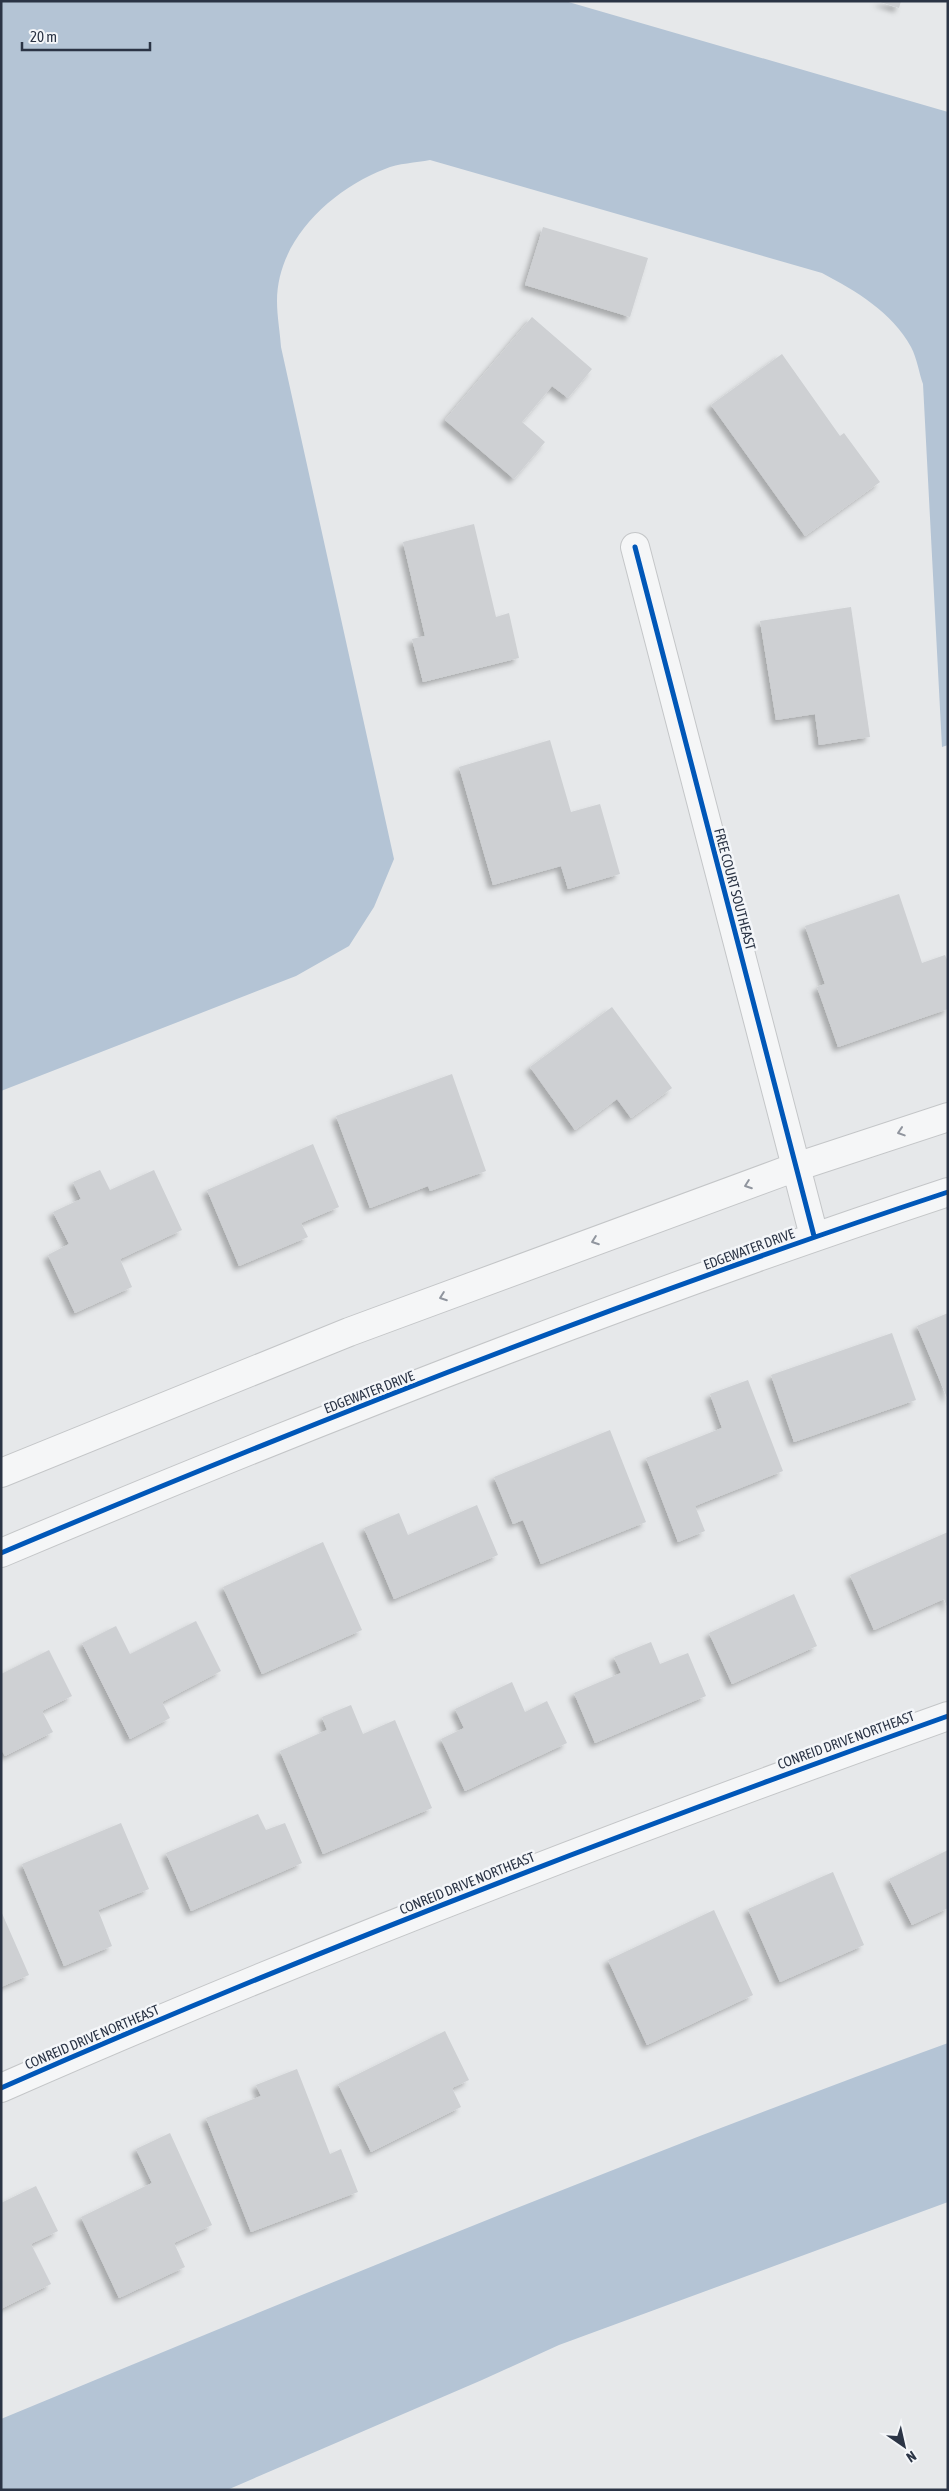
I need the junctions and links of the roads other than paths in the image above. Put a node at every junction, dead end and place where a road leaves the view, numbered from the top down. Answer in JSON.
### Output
{"nodes":[{"id":1,"x":635,"y":547,"type":"dead end"},
{"id":2,"x":948,"y":1117,"type":"edge"},
{"id":3,"x":796,"y":1167,"type":"junction"},
{"id":4,"x":948,"y":1192,"type":"edge"},
{"id":5,"x":814,"y":1236,"type":"junction"},
{"id":6,"x":1,"y":1473,"type":"edge"},
{"id":7,"x":1,"y":1553,"type":"edge"},
{"id":8,"x":948,"y":1716,"type":"edge"},
{"id":9,"x":1,"y":2088,"type":"edge"}],
"edges":[{"from":1,"to":3,"type":"street","name":"FREE COURT SOUTHEAST"},
{"from":2,"to":3,"type":"street","one_way":true},
{"from":3,"to":5,"type":"street","name":"FREE COURT SOUTHEAST"},
{"from":3,"to":6,"type":"street","one_way":true},
{"from":4,"to":5,"type":"street","name":"EDGEWATER DRIVE"},
{"from":5,"to":7,"type":"street","name":"EDGEWATER DRIVE"},
{"from":8,"to":9,"type":"street","name":"CONREID DRIVE NORTHEAST"}]}
